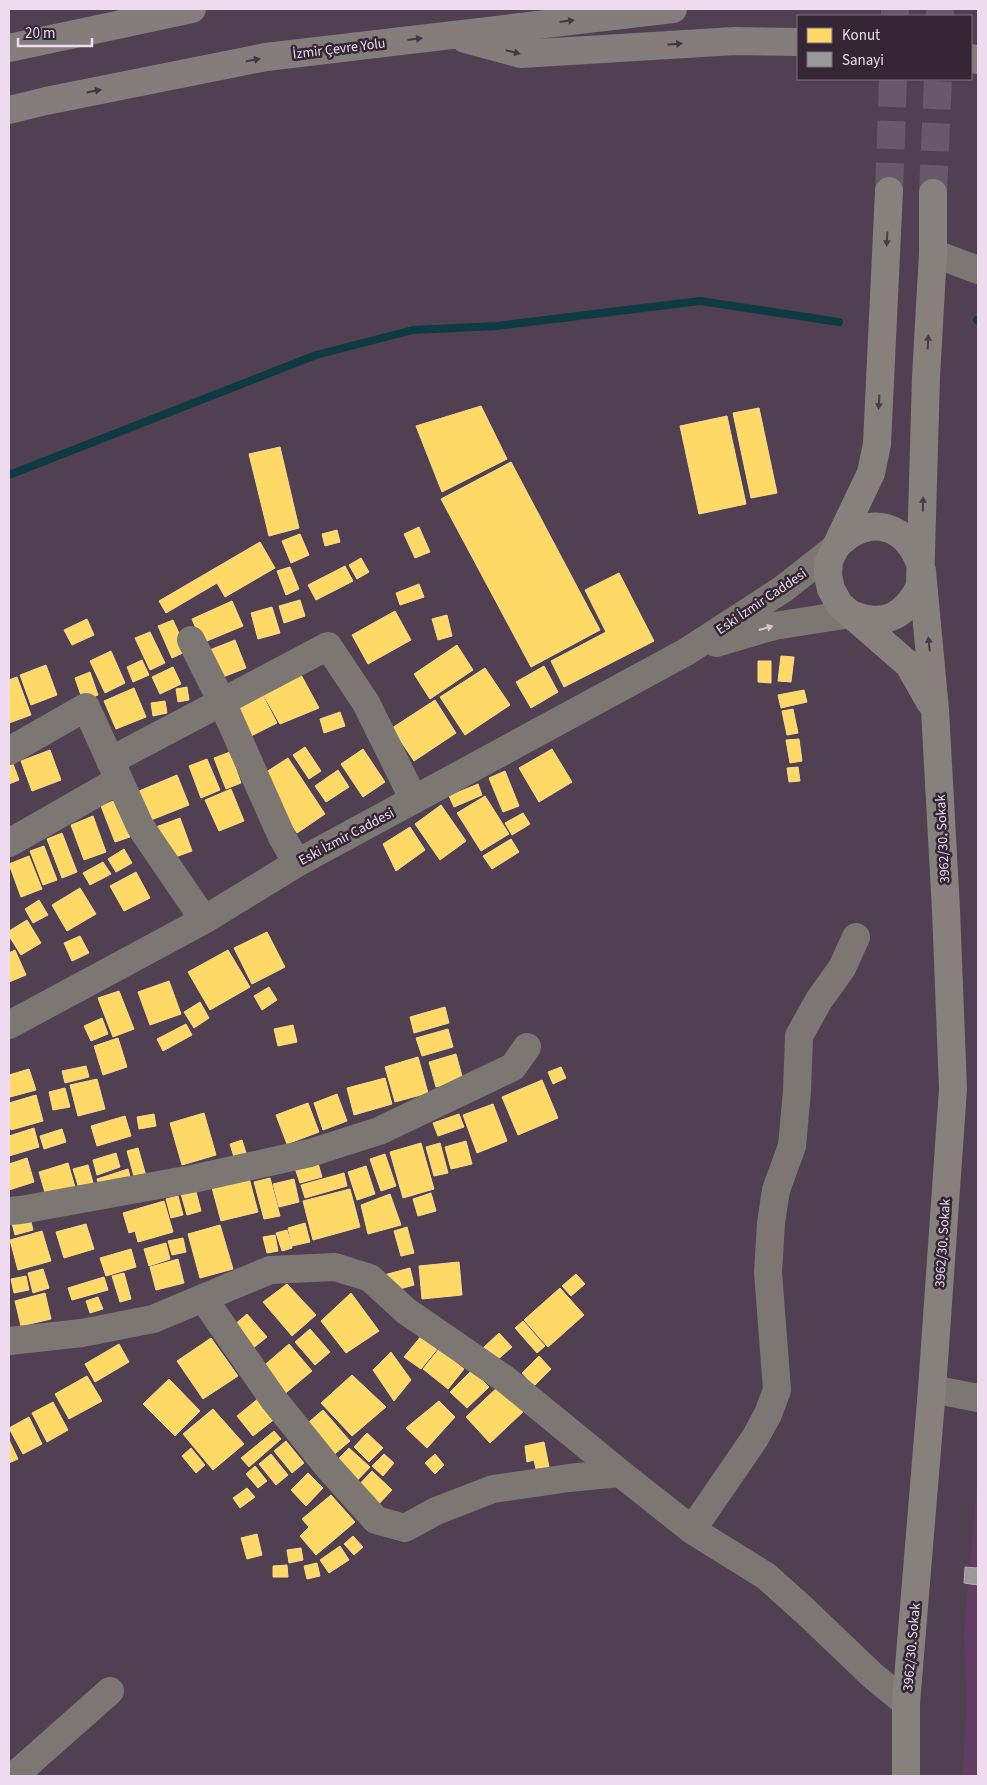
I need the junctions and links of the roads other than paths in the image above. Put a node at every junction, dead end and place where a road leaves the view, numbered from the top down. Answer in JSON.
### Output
{"nodes":[{"id":1,"x":192,"y":9,"type":"edge"},
{"id":2,"x":673,"y":9,"type":"edge"},
{"id":3,"x":449,"y":35,"type":"junction"},
{"id":4,"x":797,"y":42,"type":"edge"},
{"id":5,"x":9,"y":48,"type":"edge"},
{"id":6,"x":9,"y":110,"type":"edge"},
{"id":7,"x":889,"y":191,"type":"tunnel mouth"},
{"id":8,"x":933,"y":194,"type":"tunnel mouth"},
{"id":9,"x":933,"y":253,"type":"junction"},
{"id":10,"x":978,"y":270,"type":"edge"},
{"id":11,"x":835,"y":548,"type":"junction"},
{"id":12,"x":922,"y":571,"type":"junction"},
{"id":13,"x":851,"y":614,"type":"junction"},
{"id":14,"x":191,"y":640,"type":"dead end"},
{"id":15,"x":686,"y":652,"type":"junction"},
{"id":16,"x":222,"y":702,"type":"junction"},
{"id":17,"x":935,"y":710,"type":"junction"},
{"id":18,"x":9,"y":751,"type":"edge"},
{"id":19,"x":115,"y":771,"type":"junction"},
{"id":20,"x":414,"y":800,"type":"junction"},
{"id":21,"x":9,"y":842,"type":"edge"},
{"id":22,"x":297,"y":863,"type":"junction"},
{"id":23,"x":204,"y":920,"type":"junction"},
{"id":24,"x":856,"y":937,"type":"dead end"},
{"id":25,"x":9,"y":1025,"type":"edge"},
{"id":26,"x":527,"y":1047,"type":"dead end"},
{"id":27,"x":9,"y":1211,"type":"edge"},
{"id":28,"x":203,"y":1298,"type":"junction"},
{"id":29,"x":9,"y":1341,"type":"edge"},
{"id":30,"x":932,"y":1389,"type":"junction"},
{"id":31,"x":978,"y":1398,"type":"edge"},
{"id":32,"x":620,"y":1473,"type":"junction"},
{"id":33,"x":692,"y":1530,"type":"junction"},
{"id":34,"x":110,"y":1691,"type":"dead end"},
{"id":35,"x":906,"y":1703,"type":"junction"},
{"id":36,"x":14,"y":1776,"type":"edge"},
{"id":37,"x":906,"y":1776,"type":"edge"}],
"edges":[{"from":1,"to":5,"type":"highway"},
{"from":3,"to":2,"type":"highway","name":"İzmir Çevre Yolu","one_way":true},
{"from":3,"to":4,"type":"highway","one_way":true},
{"from":6,"to":3,"type":"highway","name":"İzmir Çevre Yolu","one_way":true},
{"from":7,"to":11,"type":"main road","one_way":true},
{"from":8,"to":9,"type":"main road"},
{"from":9,"to":10,"type":"street"},
{"from":12,"to":9,"type":"main road","one_way":true},
{"from":11,"to":12,"type":"main road"},
{"from":11,"to":13,"type":"main road"},
{"from":11,"to":15,"type":"street","name":"Eski İzmir Caddesi"},
{"from":12,"to":13,"type":"main road"},
{"from":17,"to":12,"type":"main road","name":"3962/30. Sokak","one_way":true},
{"from":15,"to":13,"type":"street","name":"Eski İzmir Caddesi","one_way":true},
{"from":13,"to":17,"type":"main road"},
{"from":14,"to":16,"type":"street"},
{"from":15,"to":20,"type":"street","name":"Eski İzmir Caddesi"},
{"from":16,"to":19,"type":"street"},
{"from":16,"to":20,"type":"street"},
{"from":16,"to":22,"type":"street"},
{"from":17,"to":30,"type":"main road","name":"3962/30. Sokak"},
{"from":18,"to":19,"type":"street"},
{"from":19,"to":21,"type":"street"},
{"from":19,"to":23,"type":"street"},
{"from":20,"to":22,"type":"street","name":"Eski İzmir Caddesi"},
{"from":22,"to":23,"type":"street","name":"Eski İzmir Caddesi"},
{"from":23,"to":25,"type":"street","name":"Eski İzmir Caddesi"},
{"from":24,"to":33,"type":"street"},
{"from":26,"to":27,"type":"street"},
{"from":28,"to":29,"type":"street"},
{"from":28,"to":32,"type":"street"},
{"from":28,"to":32,"type":"street"},
{"from":30,"to":31,"type":"street"},
{"from":30,"to":35,"type":"main road","name":"3962/30. Sokak"},
{"from":32,"to":33,"type":"street"},
{"from":33,"to":35,"type":"street"},
{"from":34,"to":36,"type":"street"},
{"from":35,"to":37,"type":"main road","name":"3962/30. Sokak"}]}
